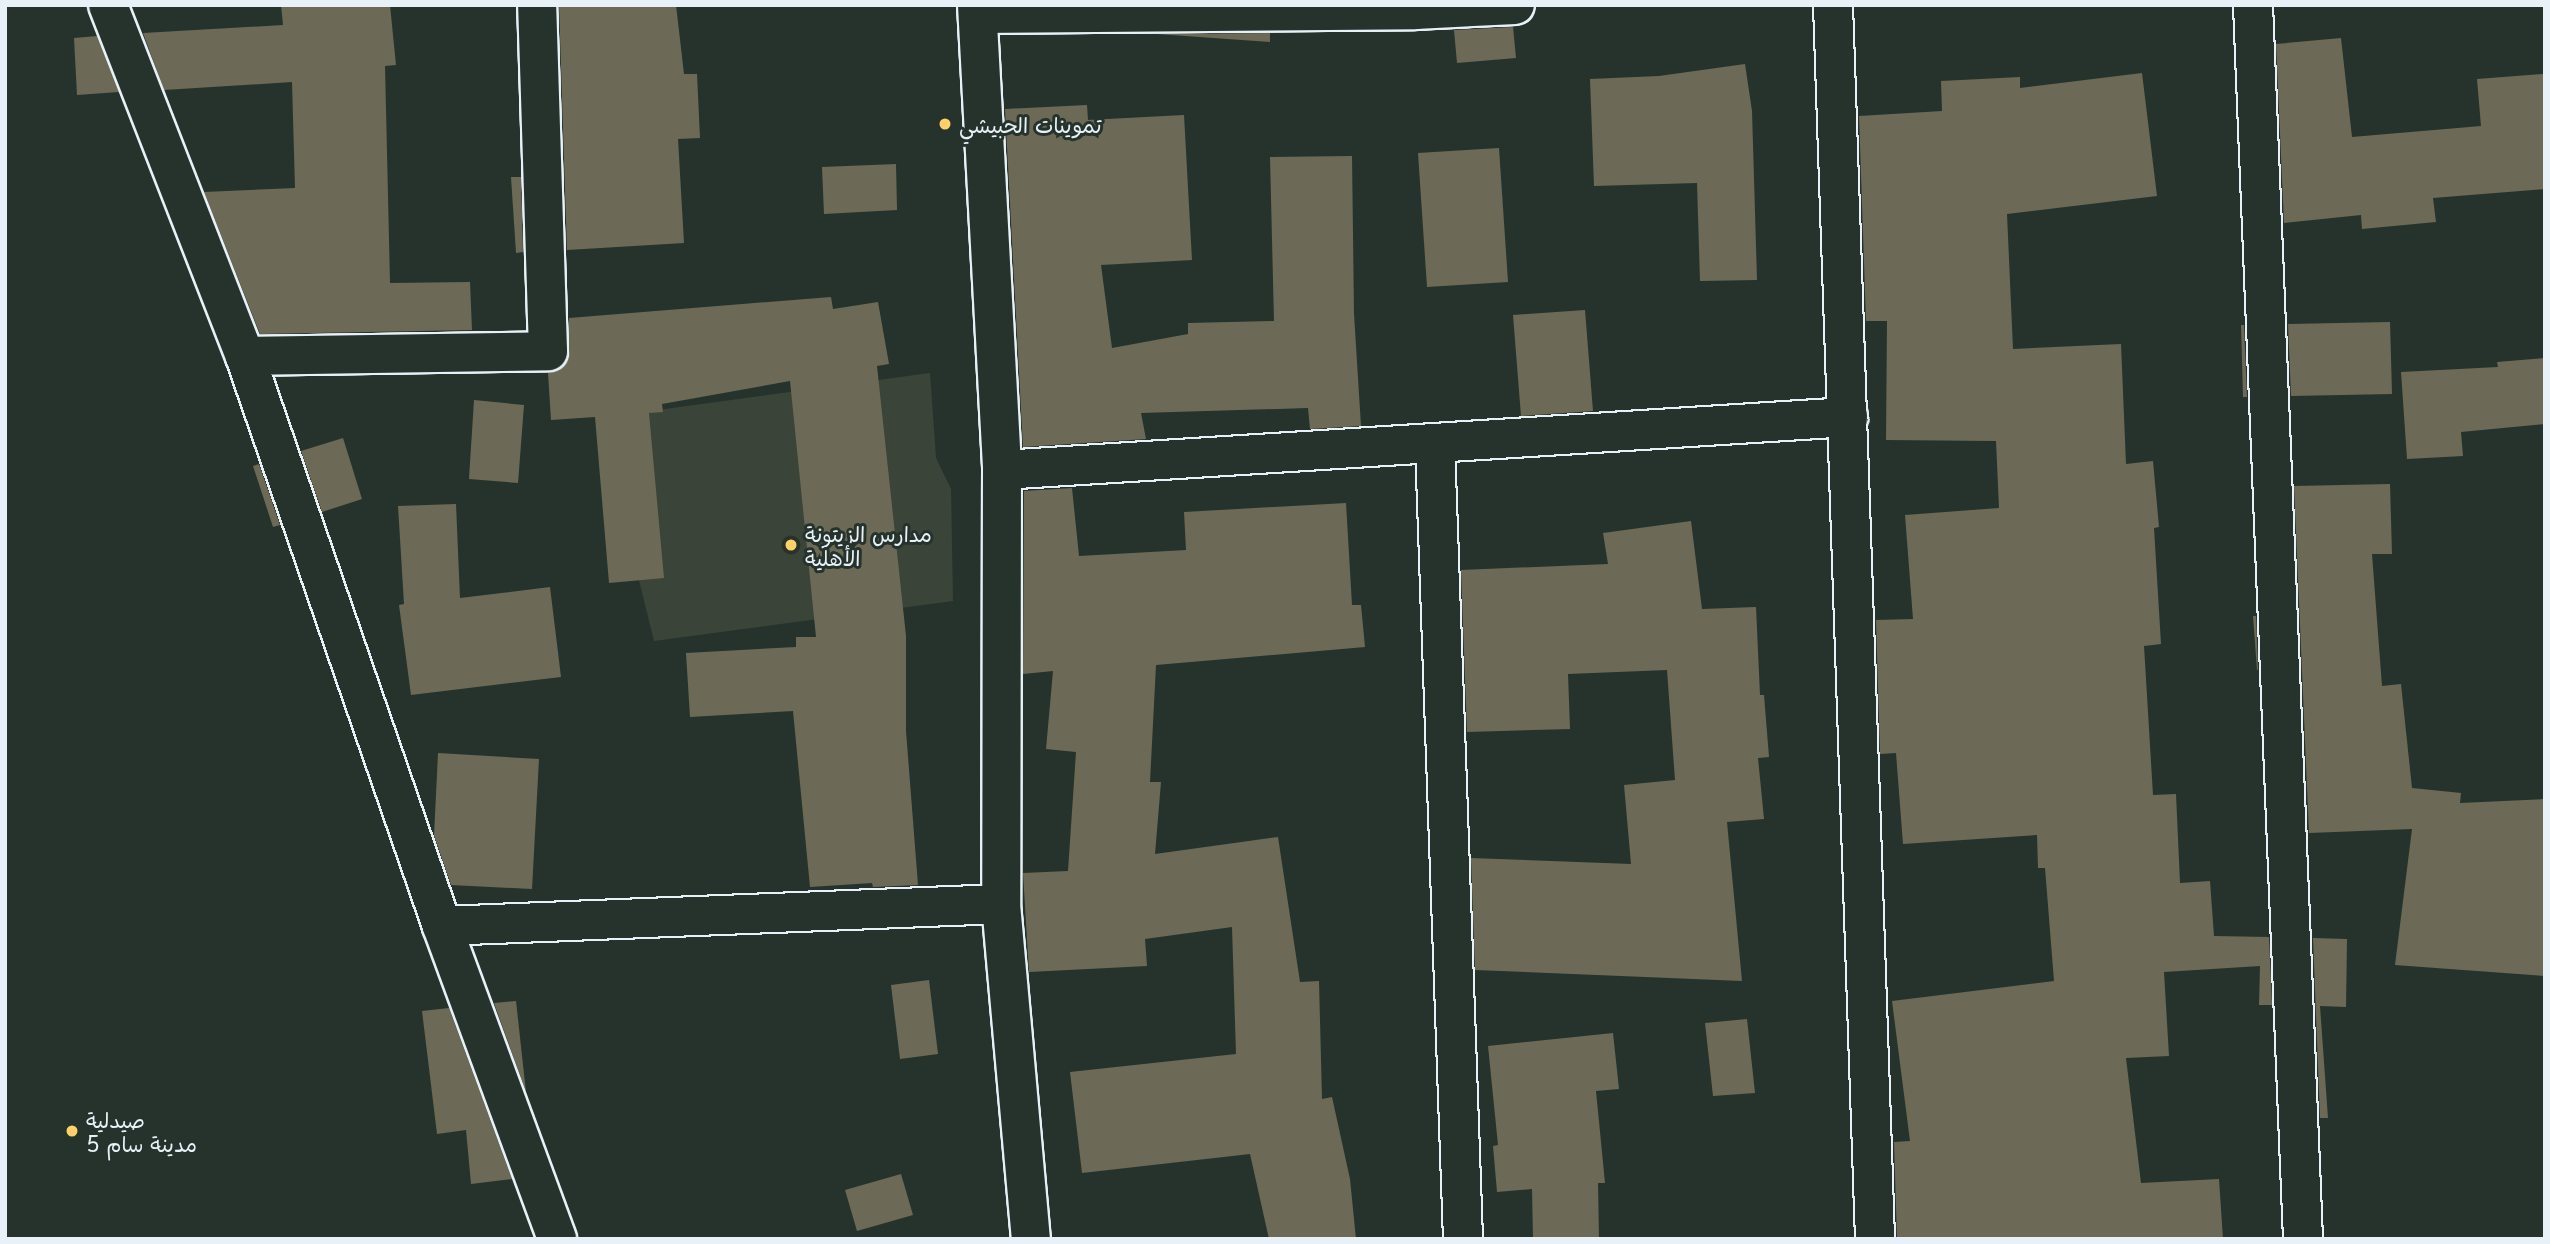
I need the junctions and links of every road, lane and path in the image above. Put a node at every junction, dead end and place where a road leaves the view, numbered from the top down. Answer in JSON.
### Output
{"nodes":[{"id":1,"x":108,"y":5,"type":"edge"},
{"id":2,"x":537,"y":5,"type":"edge"},
{"id":3,"x":1515,"y":5,"type":"edge"},
{"id":4,"x":1833,"y":5,"type":"edge"},
{"id":5,"x":2253,"y":5,"type":"edge"},
{"id":6,"x":1415,"y":8,"type":"edge"},
{"id":7,"x":978,"y":9,"type":"edge"},
{"id":8,"x":245,"y":356,"type":"junction"},
{"id":9,"x":1848,"y":417,"type":"junction"},
{"id":10,"x":1435,"y":445,"type":"junction"},
{"id":11,"x":1002,"y":470,"type":"junction"},
{"id":12,"x":1001,"y":904,"type":"junction"},
{"id":13,"x":442,"y":926,"type":"junction"},
{"id":14,"x":557,"y":1239,"type":"edge"},
{"id":15,"x":1031,"y":1239,"type":"edge"},
{"id":16,"x":1463,"y":1239,"type":"edge"},
{"id":17,"x":1875,"y":1239,"type":"edge"},
{"id":18,"x":2303,"y":1239,"type":"edge"}],
"edges":[{"from":1,"to":8,"type":"street"},
{"from":2,"to":8,"type":"street"},
{"from":3,"to":6,"type":"street"},
{"from":4,"to":9,"type":"street"},
{"from":5,"to":18,"type":"street"},
{"from":6,"to":7,"type":"street"},
{"from":7,"to":11,"type":"street"},
{"from":8,"to":13,"type":"street"},
{"from":9,"to":10,"type":"street"},
{"from":9,"to":17,"type":"street"},
{"from":10,"to":11,"type":"street"},
{"from":10,"to":16,"type":"street"},
{"from":11,"to":12,"type":"street"},
{"from":12,"to":13,"type":"street"},
{"from":12,"to":15,"type":"street"},
{"from":13,"to":14,"type":"street"}]}
